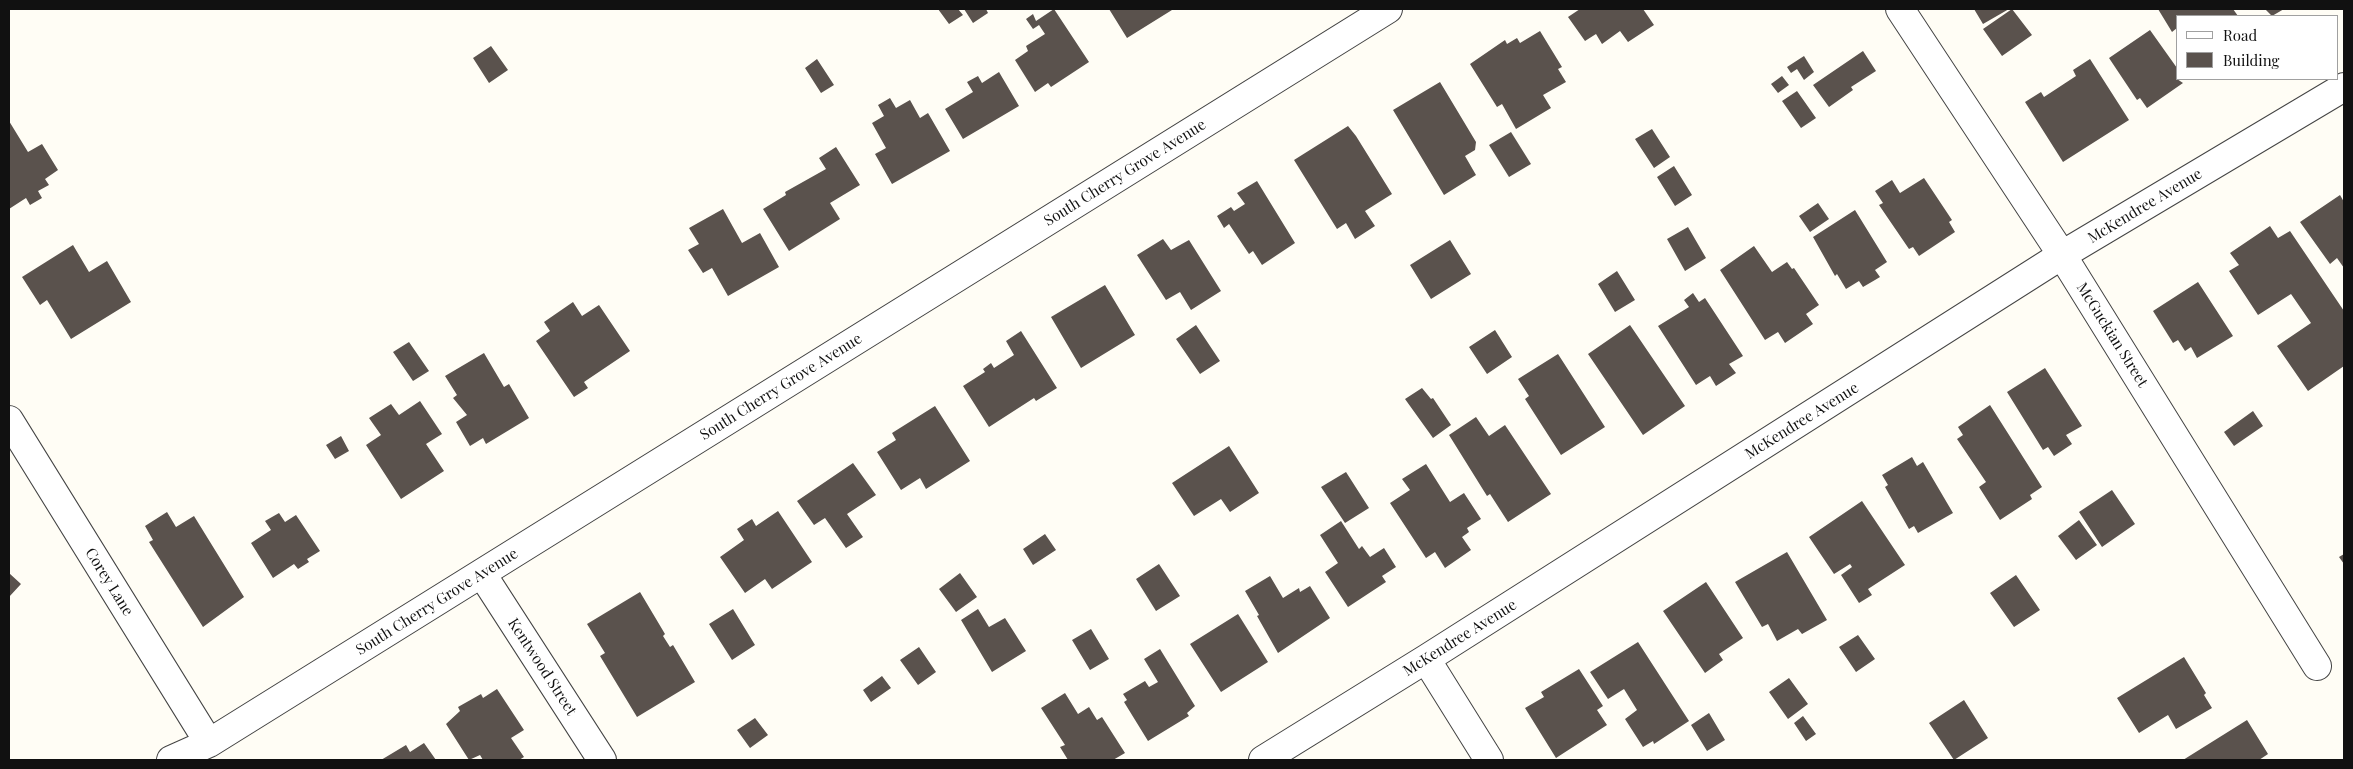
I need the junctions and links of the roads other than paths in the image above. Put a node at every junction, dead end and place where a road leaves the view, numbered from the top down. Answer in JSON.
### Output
{"nodes":[{"id":1,"x":1388,"y":9,"type":"edge"},
{"id":2,"x":1900,"y":9,"type":"edge"},
{"id":3,"x":2344,"y":87,"type":"edge"},
{"id":4,"x":2062,"y":255,"type":"junction"},
{"id":5,"x":9,"y":420,"type":"edge"},
{"id":6,"x":482,"y":574,"type":"junction"},
{"id":7,"x":1426,"y":660,"type":"junction"},
{"id":8,"x":2317,"y":666,"type":"dead end"},
{"id":9,"x":209,"y":744,"type":"junction"},
{"id":10,"x":171,"y":760,"type":"edge"},
{"id":11,"x":602,"y":760,"type":"edge"},
{"id":12,"x":1263,"y":760,"type":"edge"},
{"id":13,"x":1489,"y":760,"type":"edge"}],
"edges":[{"from":1,"to":6,"type":"street","name":"South Cherry Grove Avenue"},
{"from":2,"to":4,"type":"street","name":"McGuckian Street"},
{"from":3,"to":4,"type":"street","name":"McKendree Avenue"},
{"from":4,"to":7,"type":"street","name":"McKendree Avenue"},
{"from":4,"to":8,"type":"street","name":"McGuckian Street"},
{"from":5,"to":9,"type":"street","name":"Corey Lane"},
{"from":6,"to":9,"type":"street","name":"South Cherry Grove Avenue"},
{"from":6,"to":11,"type":"street","name":"Kentwood Street"},
{"from":7,"to":12,"type":"street","name":"McKendree Avenue"},
{"from":7,"to":13,"type":"street"},
{"from":9,"to":10,"type":"street","name":"South Cherry Grove Avenue"}]}
